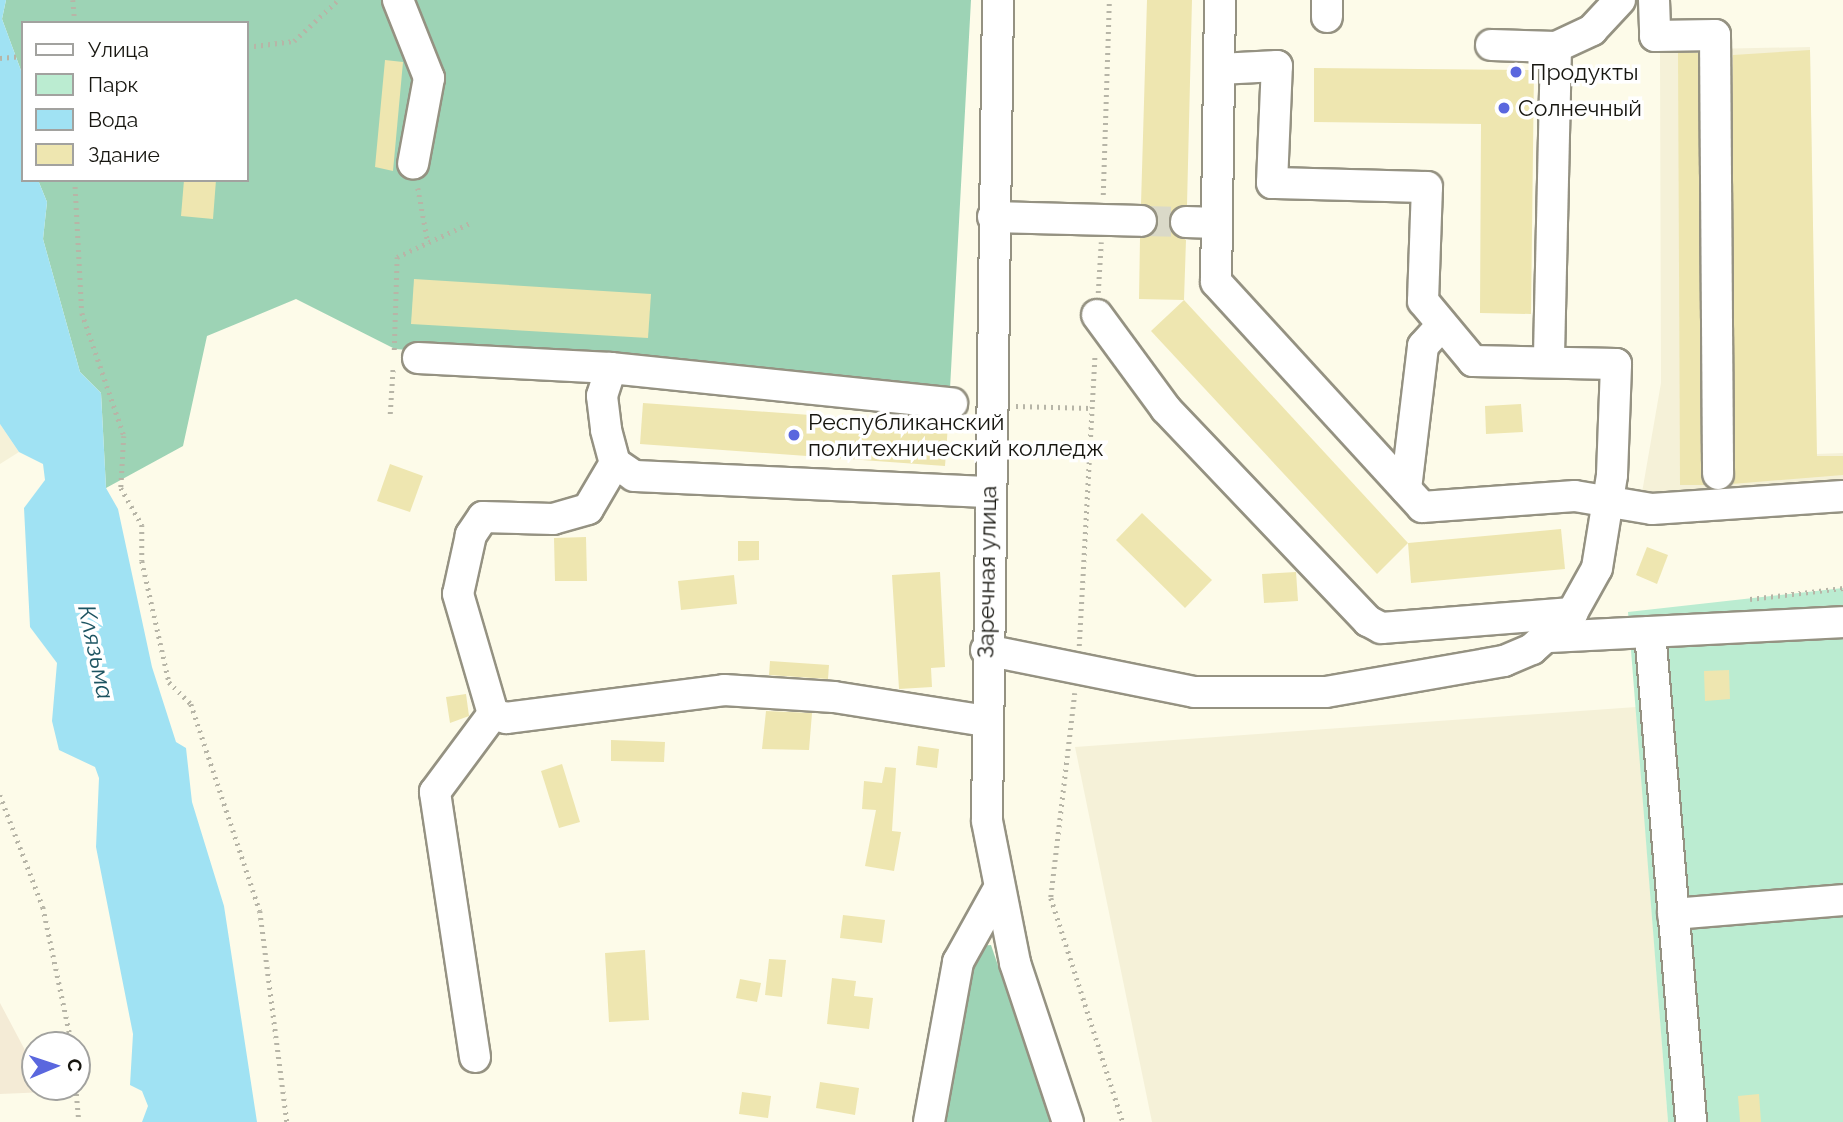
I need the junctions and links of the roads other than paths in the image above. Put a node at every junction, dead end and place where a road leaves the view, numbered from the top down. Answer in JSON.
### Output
{"nodes":[{"id":1,"x":398,"y":0,"type":"edge"},
{"id":2,"x":999,"y":0,"type":"edge"},
{"id":3,"x":1220,"y":0,"type":"edge"},
{"id":4,"x":1620,"y":0,"type":"edge"},
{"id":5,"x":1654,"y":0,"type":"edge"},
{"id":6,"x":1490,"y":45,"type":"dead end"},
{"id":7,"x":1556,"y":47,"type":"junction"},
{"id":8,"x":1219,"y":69,"type":"junction"},
{"id":9,"x":413,"y":164,"type":"road end"},
{"id":10,"x":993,"y":217,"type":"junction"},
{"id":11,"x":1141,"y":220,"type":"tunnel mouth"},
{"id":12,"x":1186,"y":222,"type":"tunnel mouth"},
{"id":13,"x":1217,"y":223,"type":"junction"},
{"id":14,"x":1097,"y":315,"type":"dead end"},
{"id":15,"x":1440,"y":327,"type":"junction"},
{"id":16,"x":406,"y":358,"type":"road end"},
{"id":17,"x":1549,"y":361,"type":"junction"},
{"id":18,"x":611,"y":368,"type":"junction"},
{"id":19,"x":952,"y":403,"type":"dead end"},
{"id":20,"x":615,"y":463,"type":"junction"},
{"id":21,"x":1718,"y":474,"type":"dead end"},
{"id":22,"x":1406,"y":489,"type":"junction"},
{"id":23,"x":988,"y":492,"type":"junction"},
{"id":24,"x":1843,"y":496,"type":"edge"},
{"id":25,"x":1609,"y":501,"type":"junction"},
{"id":26,"x":1572,"y":614,"type":"junction"},
{"id":27,"x":1843,"y":622,"type":"edge"},
{"id":28,"x":1650,"y":632,"type":"junction"},
{"id":29,"x":1550,"y":637,"type":"junction"},
{"id":30,"x":986,"y":650,"type":"junction"},
{"id":31,"x":493,"y":714,"type":"junction"},
{"id":32,"x":985,"y":720,"type":"junction"},
{"id":33,"x":997,"y":892,"type":"junction"},
{"id":34,"x":1843,"y":900,"type":"edge"},
{"id":35,"x":1673,"y":914,"type":"junction"},
{"id":36,"x":475,"y":1057,"type":"dead end"},
{"id":37,"x":929,"y":1122,"type":"edge"},
{"id":38,"x":1068,"y":1122,"type":"edge"},
{"id":39,"x":1691,"y":1122,"type":"edge"}],
"edges":[{"from":1,"to":9,"type":"street"},
{"from":2,"to":10,"type":"street","name":"Заречная улица"},
{"from":3,"to":8,"type":"street"},
{"from":4,"to":7,"type":"street"},
{"from":5,"to":21,"type":"street"},
{"from":6,"to":7,"type":"street"},
{"from":7,"to":17,"type":"street"},
{"from":8,"to":13,"type":"street"},
{"from":8,"to":15,"type":"street"},
{"from":10,"to":11,"type":"street"},
{"from":10,"to":23,"type":"street","name":"Заречная улица"},
{"from":12,"to":13,"type":"street"},
{"from":13,"to":22,"type":"street"},
{"from":14,"to":26,"type":"street"},
{"from":15,"to":17,"type":"street"},
{"from":15,"to":22,"type":"street"},
{"from":16,"to":18,"type":"street"},
{"from":17,"to":25,"type":"street"},
{"from":18,"to":19,"type":"street"},
{"from":18,"to":20,"type":"street"},
{"from":20,"to":23,"type":"street"},
{"from":20,"to":31,"type":"street"},
{"from":22,"to":25,"type":"street"},
{"from":23,"to":30,"type":"street","name":"Заречная улица"},
{"from":24,"to":25,"type":"street"},
{"from":25,"to":26,"type":"street"},
{"from":26,"to":29,"type":"street"},
{"from":27,"to":28,"type":"street"},
{"from":28,"to":29,"type":"street"},
{"from":28,"to":35,"type":"street"},
{"from":29,"to":30,"type":"street"},
{"from":30,"to":32,"type":"street","name":"Заречная улица"},
{"from":31,"to":32,"type":"street"},
{"from":31,"to":36,"type":"street"},
{"from":32,"to":33,"type":"street","name":"Заречная улица"},
{"from":33,"to":37,"type":"street"},
{"from":33,"to":38,"type":"street","name":"Заречная улица"},
{"from":34,"to":35,"type":"street"},
{"from":35,"to":39,"type":"street"}]}
